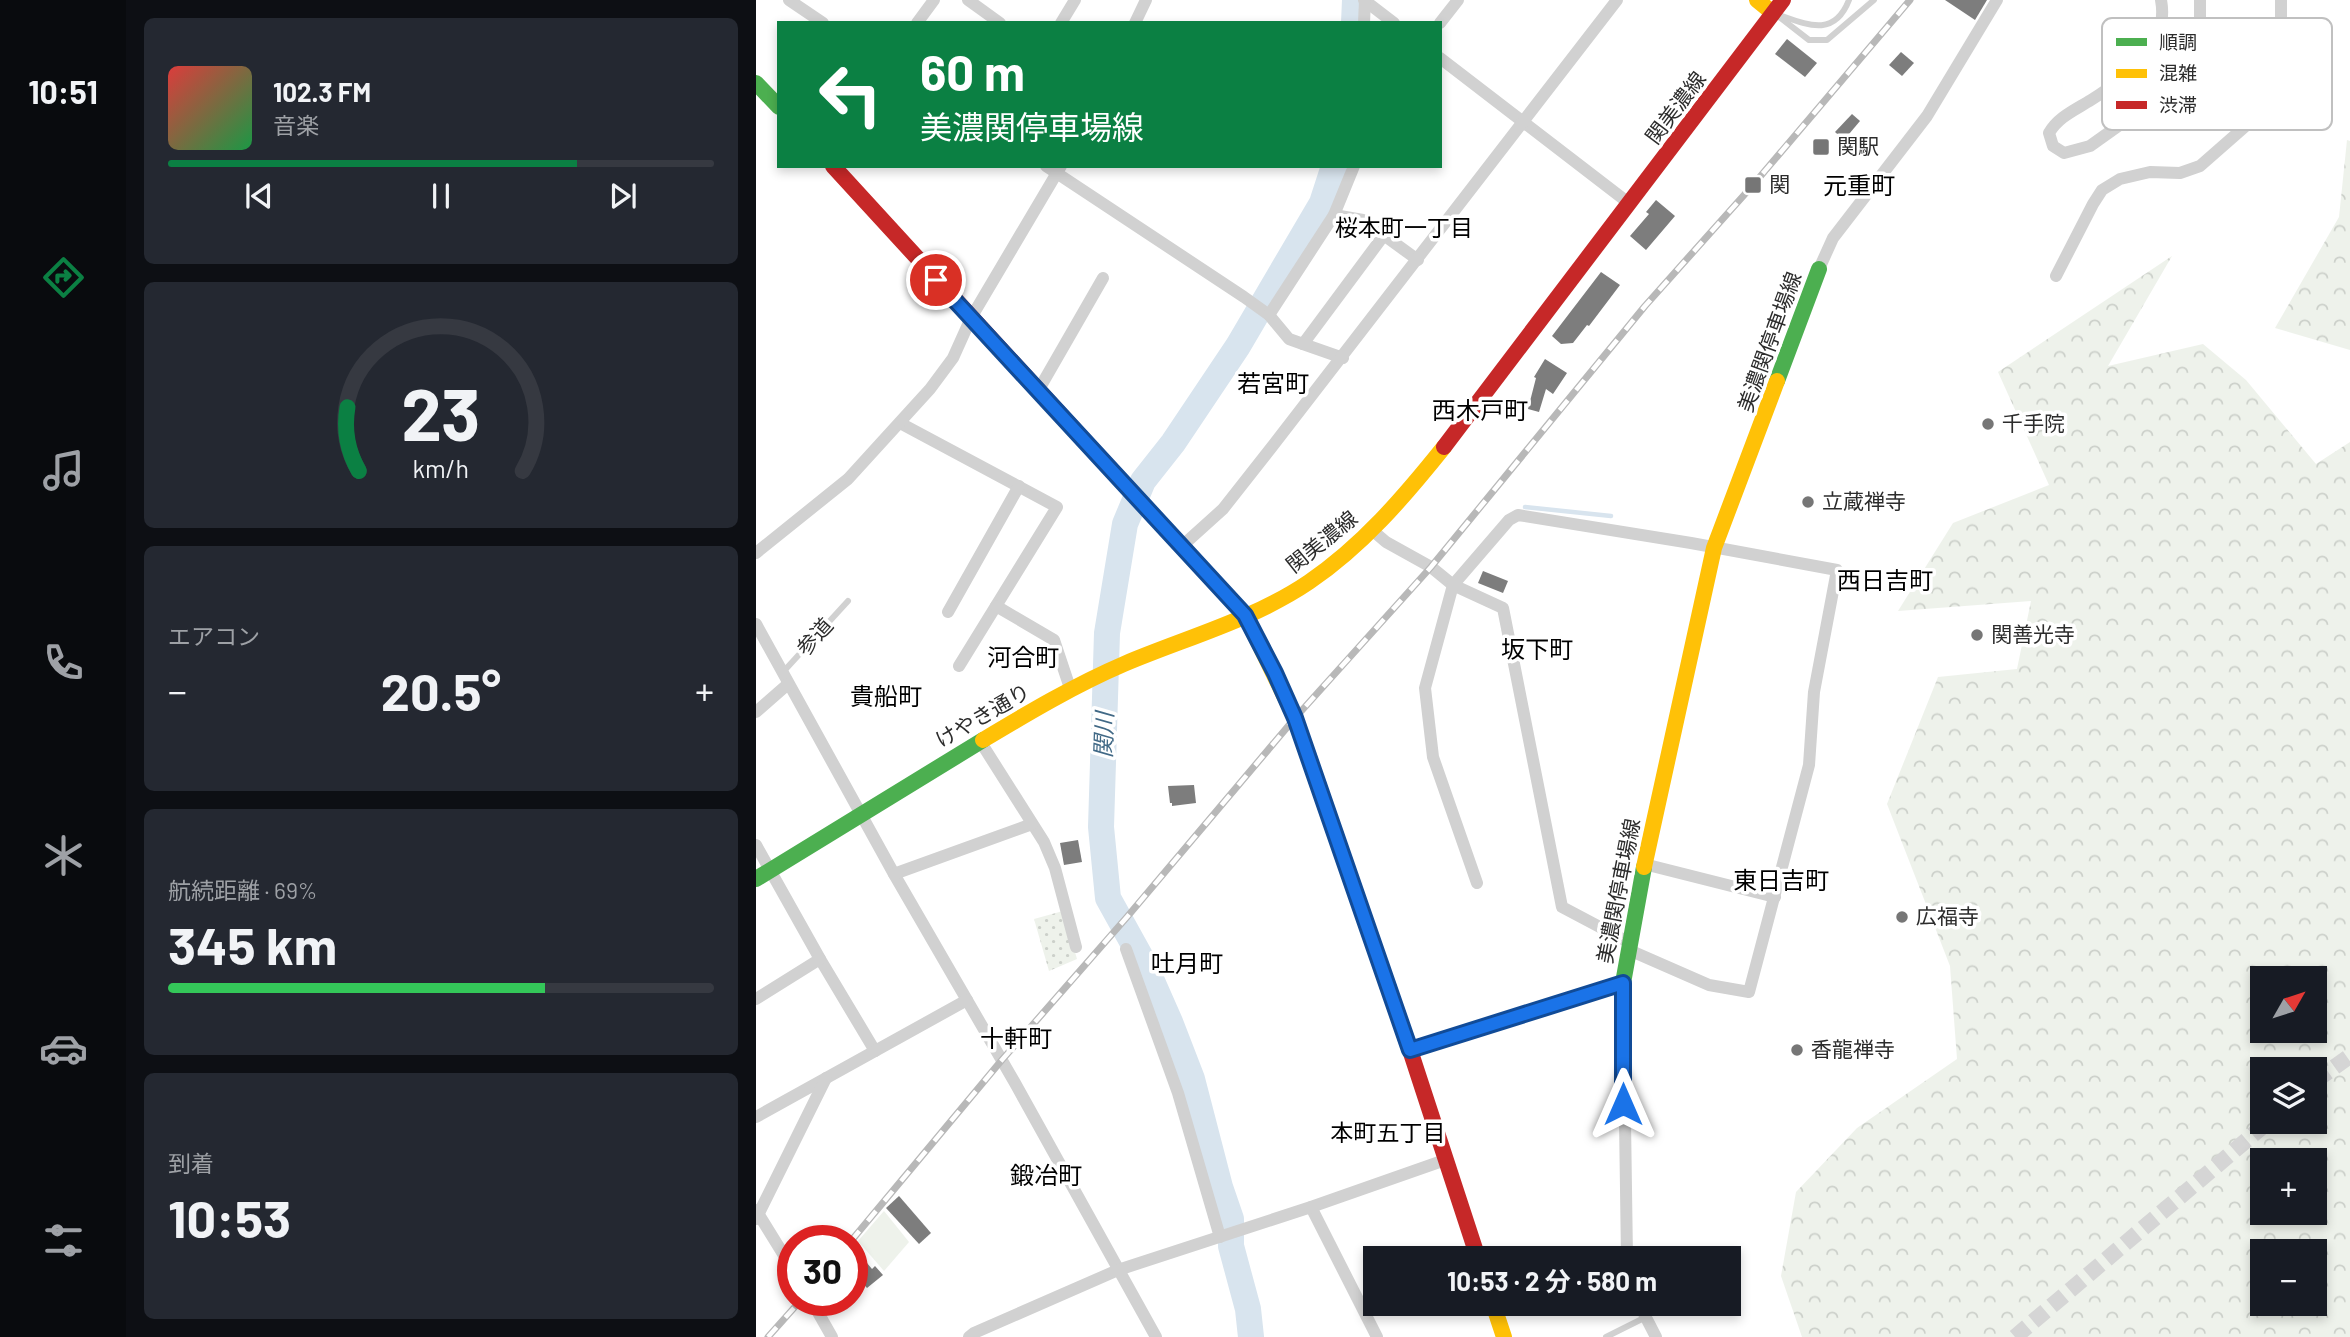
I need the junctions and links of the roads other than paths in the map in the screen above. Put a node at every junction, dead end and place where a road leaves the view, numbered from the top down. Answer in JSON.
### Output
{"nodes":[{"id":1,"x":789,"y":0,"type":"edge"},
{"id":2,"x":934,"y":0,"type":"edge"},
{"id":3,"x":968,"y":0,"type":"edge"},
{"id":4,"x":1074,"y":0,"type":"edge"},
{"id":5,"x":1146,"y":0,"type":"edge"},
{"id":6,"x":1364,"y":0,"type":"edge"},
{"id":7,"x":1458,"y":0,"type":"edge"},
{"id":8,"x":1617,"y":0,"type":"edge"},
{"id":9,"x":1757,"y":0,"type":"edge"},
{"id":10,"x":1849,"y":0,"type":"edge"},
{"id":11,"x":1874,"y":0,"type":"edge"},
{"id":12,"x":1997,"y":0,"type":"edge"},
{"id":13,"x":2161,"y":0,"type":"edge"},
{"id":14,"x":2200,"y":0,"type":"edge"},
{"id":15,"x":2281,"y":0,"type":"edge"},
{"id":16,"x":1778,"y":6,"type":"edge"},
{"id":17,"x":2162,"y":18,"type":"edge"},
{"id":18,"x":2200,"y":18,"type":"edge"},
{"id":19,"x":2281,"y":18,"type":"edge"},
{"id":20,"x":820,"y":21,"type":"edge"},
{"id":21,"x":918,"y":21,"type":"edge"},
{"id":22,"x":997,"y":21,"type":"edge"},
{"id":23,"x":1062,"y":21,"type":"edge"},
{"id":24,"x":1136,"y":21,"type":"edge"},
{"id":25,"x":1364,"y":21,"type":"edge"},
{"id":26,"x":1391,"y":21,"type":"edge"},
{"id":27,"x":1442,"y":21,"type":"edge"},
{"id":28,"x":1442,"y":60,"type":"edge"},
{"id":29,"x":756,"y":83,"type":"edge"},
{"id":30,"x":2102,"y":94,"type":"edge"},
{"id":31,"x":777,"y":105,"type":"edge"},
{"id":32,"x":1523,"y":123,"type":"junction"},
{"id":33,"x":2113,"y":130,"type":"edge"},
{"id":34,"x":2241,"y":130,"type":"edge"},
{"id":35,"x":834,"y":168,"type":"edge"},
{"id":36,"x":1353,"y":168,"type":"edge"},
{"id":37,"x":1055,"y":169,"type":"edge"},
{"id":38,"x":1630,"y":204,"type":"junction"},
{"id":39,"x":1334,"y":215,"type":"junction"},
{"id":40,"x":1384,"y":235,"type":"junction"},
{"id":41,"x":1418,"y":260,"type":"junction"},
{"id":42,"x":1819,"y":269,"type":"joint"},
{"id":43,"x":2056,"y":275,"type":"dead end"},
{"id":44,"x":1102,"y":278,"type":"dead end"},
{"id":45,"x":1269,"y":315,"type":"junction"},
{"id":46,"x":971,"y":318,"type":"junction"},
{"id":47,"x":1303,"y":344,"type":"junction"},
{"id":48,"x":1343,"y":358,"type":"junction"},
{"id":49,"x":1038,"y":391,"type":"junction"},
{"id":50,"x":900,"y":423,"type":"junction"},
{"id":51,"x":1018,"y":486,"type":"junction"},
{"id":52,"x":1372,"y":530,"type":"junction"},
{"id":53,"x":1182,"y":546,"type":"junction"},
{"id":54,"x":1714,"y":548,"type":"junction"},
{"id":55,"x":756,"y":553,"type":"edge"},
{"id":56,"x":1453,"y":585,"type":"junction"},
{"id":57,"x":848,"y":601,"type":"dead end"},
{"id":58,"x":996,"y":606,"type":"junction"},
{"id":59,"x":948,"y":612,"type":"dead end"},
{"id":60,"x":1245,"y":615,"type":"junction"},
{"id":61,"x":756,"y":624,"type":"edge"},
{"id":62,"x":756,"y":653,"type":"edge"},
{"id":63,"x":772,"y":653,"type":"junction"},
{"id":64,"x":959,"y":666,"type":"dead end"},
{"id":65,"x":785,"y":678,"type":"junction"},
{"id":66,"x":1071,"y":691,"type":"junction"},
{"id":67,"x":756,"y":712,"type":"edge"},
{"id":68,"x":980,"y":741,"type":"junction"},
{"id":69,"x":860,"y":814,"type":"junction"},
{"id":70,"x":1032,"y":824,"type":"junction"},
{"id":71,"x":756,"y":845,"type":"edge"},
{"id":72,"x":1644,"y":864,"type":"junction"},
{"id":73,"x":771,"y":870,"type":"junction"},
{"id":74,"x":894,"y":874,"type":"junction"},
{"id":75,"x":756,"y":879,"type":"edge"},
{"id":76,"x":1477,"y":883,"type":"dead end"},
{"id":77,"x":1774,"y":897,"type":"junction"},
{"id":78,"x":1630,"y":946,"type":"junction"},
{"id":79,"x":1076,"y":947,"type":"dead end"},
{"id":80,"x":1126,"y":949,"type":"dead end"},
{"id":81,"x":820,"y":959,"type":"junction"},
{"id":82,"x":1623,"y":983,"type":"junction"},
{"id":83,"x":756,"y":999,"type":"edge"},
{"id":84,"x":967,"y":1000,"type":"junction"},
{"id":85,"x":1410,"y":1050,"type":"junction"},
{"id":86,"x":875,"y":1051,"type":"junction"},
{"id":87,"x":826,"y":1078,"type":"junction"},
{"id":88,"x":756,"y":1117,"type":"edge"},
{"id":89,"x":1445,"y":1160,"type":"junction"},
{"id":90,"x":1311,"y":1207,"type":"junction"},
{"id":91,"x":757,"y":1214,"type":"edge"},
{"id":92,"x":1221,"y":1237,"type":"junction"},
{"id":93,"x":777,"y":1245,"type":"edge"},
{"id":94,"x":1474,"y":1246,"type":"edge"},
{"id":95,"x":1627,"y":1246,"type":"edge"},
{"id":96,"x":1118,"y":1270,"type":"junction"},
{"id":97,"x":820,"y":1316,"type":"edge"},
{"id":98,"x":1497,"y":1316,"type":"edge"},
{"id":99,"x":1646,"y":1317,"type":"joint"},
{"id":100,"x":832,"y":1337,"type":"edge"},
{"id":101,"x":970,"y":1337,"type":"edge"},
{"id":102,"x":1156,"y":1337,"type":"edge"},
{"id":103,"x":1377,"y":1337,"type":"edge"},
{"id":104,"x":1504,"y":1337,"type":"edge"},
{"id":105,"x":1606,"y":1337,"type":"edge"},
{"id":106,"x":1656,"y":1337,"type":"edge"}],
"edges":[{"from":1,"to":20,"type":"street"},
{"from":2,"to":21,"type":"street"},
{"from":3,"to":22,"type":"street"},
{"from":4,"to":23,"type":"street"},
{"from":5,"to":24,"type":"street"},
{"from":6,"to":25,"type":"street"},
{"from":6,"to":26,"type":"street"},
{"from":7,"to":27,"type":"street"},
{"from":8,"to":32,"type":"street"},
{"from":9,"to":16,"type":"main road"},
{"from":10,"to":16,"type":"lane"},
{"from":11,"to":16,"type":"lane"},
{"from":12,"to":42,"type":"street"},
{"from":13,"to":17,"type":"street"},
{"from":14,"to":18,"type":"street"},
{"from":15,"to":19,"type":"street"},
{"from":16,"to":38,"type":"main road","name":"関美濃線"},
{"from":28,"to":32,"type":"street"},
{"from":29,"to":31,"type":"main road"},
{"from":30,"to":33,"type":"street"},
{"from":32,"to":38,"type":"street"},
{"from":32,"to":41,"type":"street"},
{"from":34,"to":43,"type":"street"},
{"from":35,"to":46,"type":"main road"},
{"from":36,"to":39,"type":"street"},
{"from":37,"to":45,"type":"street"},
{"from":37,"to":46,"type":"street"},
{"from":38,"to":52,"type":"main road","name":"関美濃線"},
{"from":39,"to":40,"type":"street"},
{"from":39,"to":45,"type":"street"},
{"from":40,"to":41,"type":"street"},
{"from":40,"to":47,"type":"street"},
{"from":41,"to":48,"type":"street"},
{"from":42,"to":54,"type":"main road","name":"美濃関停車場線"},
{"from":44,"to":49,"type":"street"},
{"from":45,"to":47,"type":"street"},
{"from":46,"to":49,"type":"main road"},
{"from":46,"to":50,"type":"street"},
{"from":47,"to":48,"type":"street"},
{"from":48,"to":53,"type":"street"},
{"from":49,"to":53,"type":"main road"},
{"from":50,"to":51,"type":"street"},
{"from":50,"to":55,"type":"street"},
{"from":51,"to":58,"type":"street"},
{"from":51,"to":59,"type":"street"},
{"from":52,"to":56,"type":"street"},
{"from":52,"to":60,"type":"main road","name":"関美濃線"},
{"from":53,"to":60,"type":"main road"},
{"from":54,"to":56,"type":"street"},
{"from":54,"to":72,"type":"main road","name":"美濃関停車場線"},
{"from":54,"to":77,"type":"street"},
{"from":56,"to":76,"type":"street"},
{"from":56,"to":78,"type":"street"},
{"from":57,"to":65,"type":"lane","name":"参道"},
{"from":58,"to":64,"type":"street"},
{"from":58,"to":66,"type":"street"},
{"from":60,"to":66,"type":"main road","name":"けやき通り"},
{"from":60,"to":85,"type":"main road"},
{"from":61,"to":63,"type":"street"},
{"from":62,"to":63,"type":"street"},
{"from":63,"to":65,"type":"street"},
{"from":65,"to":67,"type":"street"},
{"from":65,"to":69,"type":"street"},
{"from":66,"to":68,"type":"main road","name":"けやき通り"},
{"from":68,"to":69,"type":"main road","name":"けやき通り"},
{"from":68,"to":70,"type":"street"},
{"from":69,"to":73,"type":"main road","name":"けやき通り"},
{"from":69,"to":74,"type":"street"},
{"from":70,"to":74,"type":"street"},
{"from":70,"to":79,"type":"street"},
{"from":71,"to":73,"type":"street"},
{"from":72,"to":77,"type":"street"},
{"from":72,"to":78,"type":"main road","name":"美濃関停車場線"},
{"from":73,"to":75,"type":"main road","name":"けやき通り"},
{"from":73,"to":81,"type":"street"},
{"from":74,"to":84,"type":"street"},
{"from":77,"to":78,"type":"street"},
{"from":78,"to":82,"type":"main road","name":"美濃関停車場線"},
{"from":80,"to":92,"type":"street"},
{"from":81,"to":83,"type":"street"},
{"from":81,"to":86,"type":"street"},
{"from":82,"to":85,"type":"main road","name":"美濃関停車場線"},
{"from":82,"to":95,"type":"street"},
{"from":84,"to":86,"type":"street"},
{"from":84,"to":96,"type":"street"},
{"from":85,"to":89,"type":"main road"},
{"from":86,"to":87,"type":"street"},
{"from":87,"to":88,"type":"street"},
{"from":87,"to":91,"type":"street"},
{"from":89,"to":90,"type":"street"},
{"from":89,"to":94,"type":"main road"},
{"from":90,"to":92,"type":"street"},
{"from":90,"to":103,"type":"street"},
{"from":91,"to":93,"type":"street"},
{"from":92,"to":96,"type":"street"},
{"from":96,"to":101,"type":"street"},
{"from":96,"to":102,"type":"street"},
{"from":97,"to":100,"type":"street"},
{"from":98,"to":104,"type":"main road"},
{"from":99,"to":105,"type":"lane"},
{"from":99,"to":106,"type":"street"}]}
